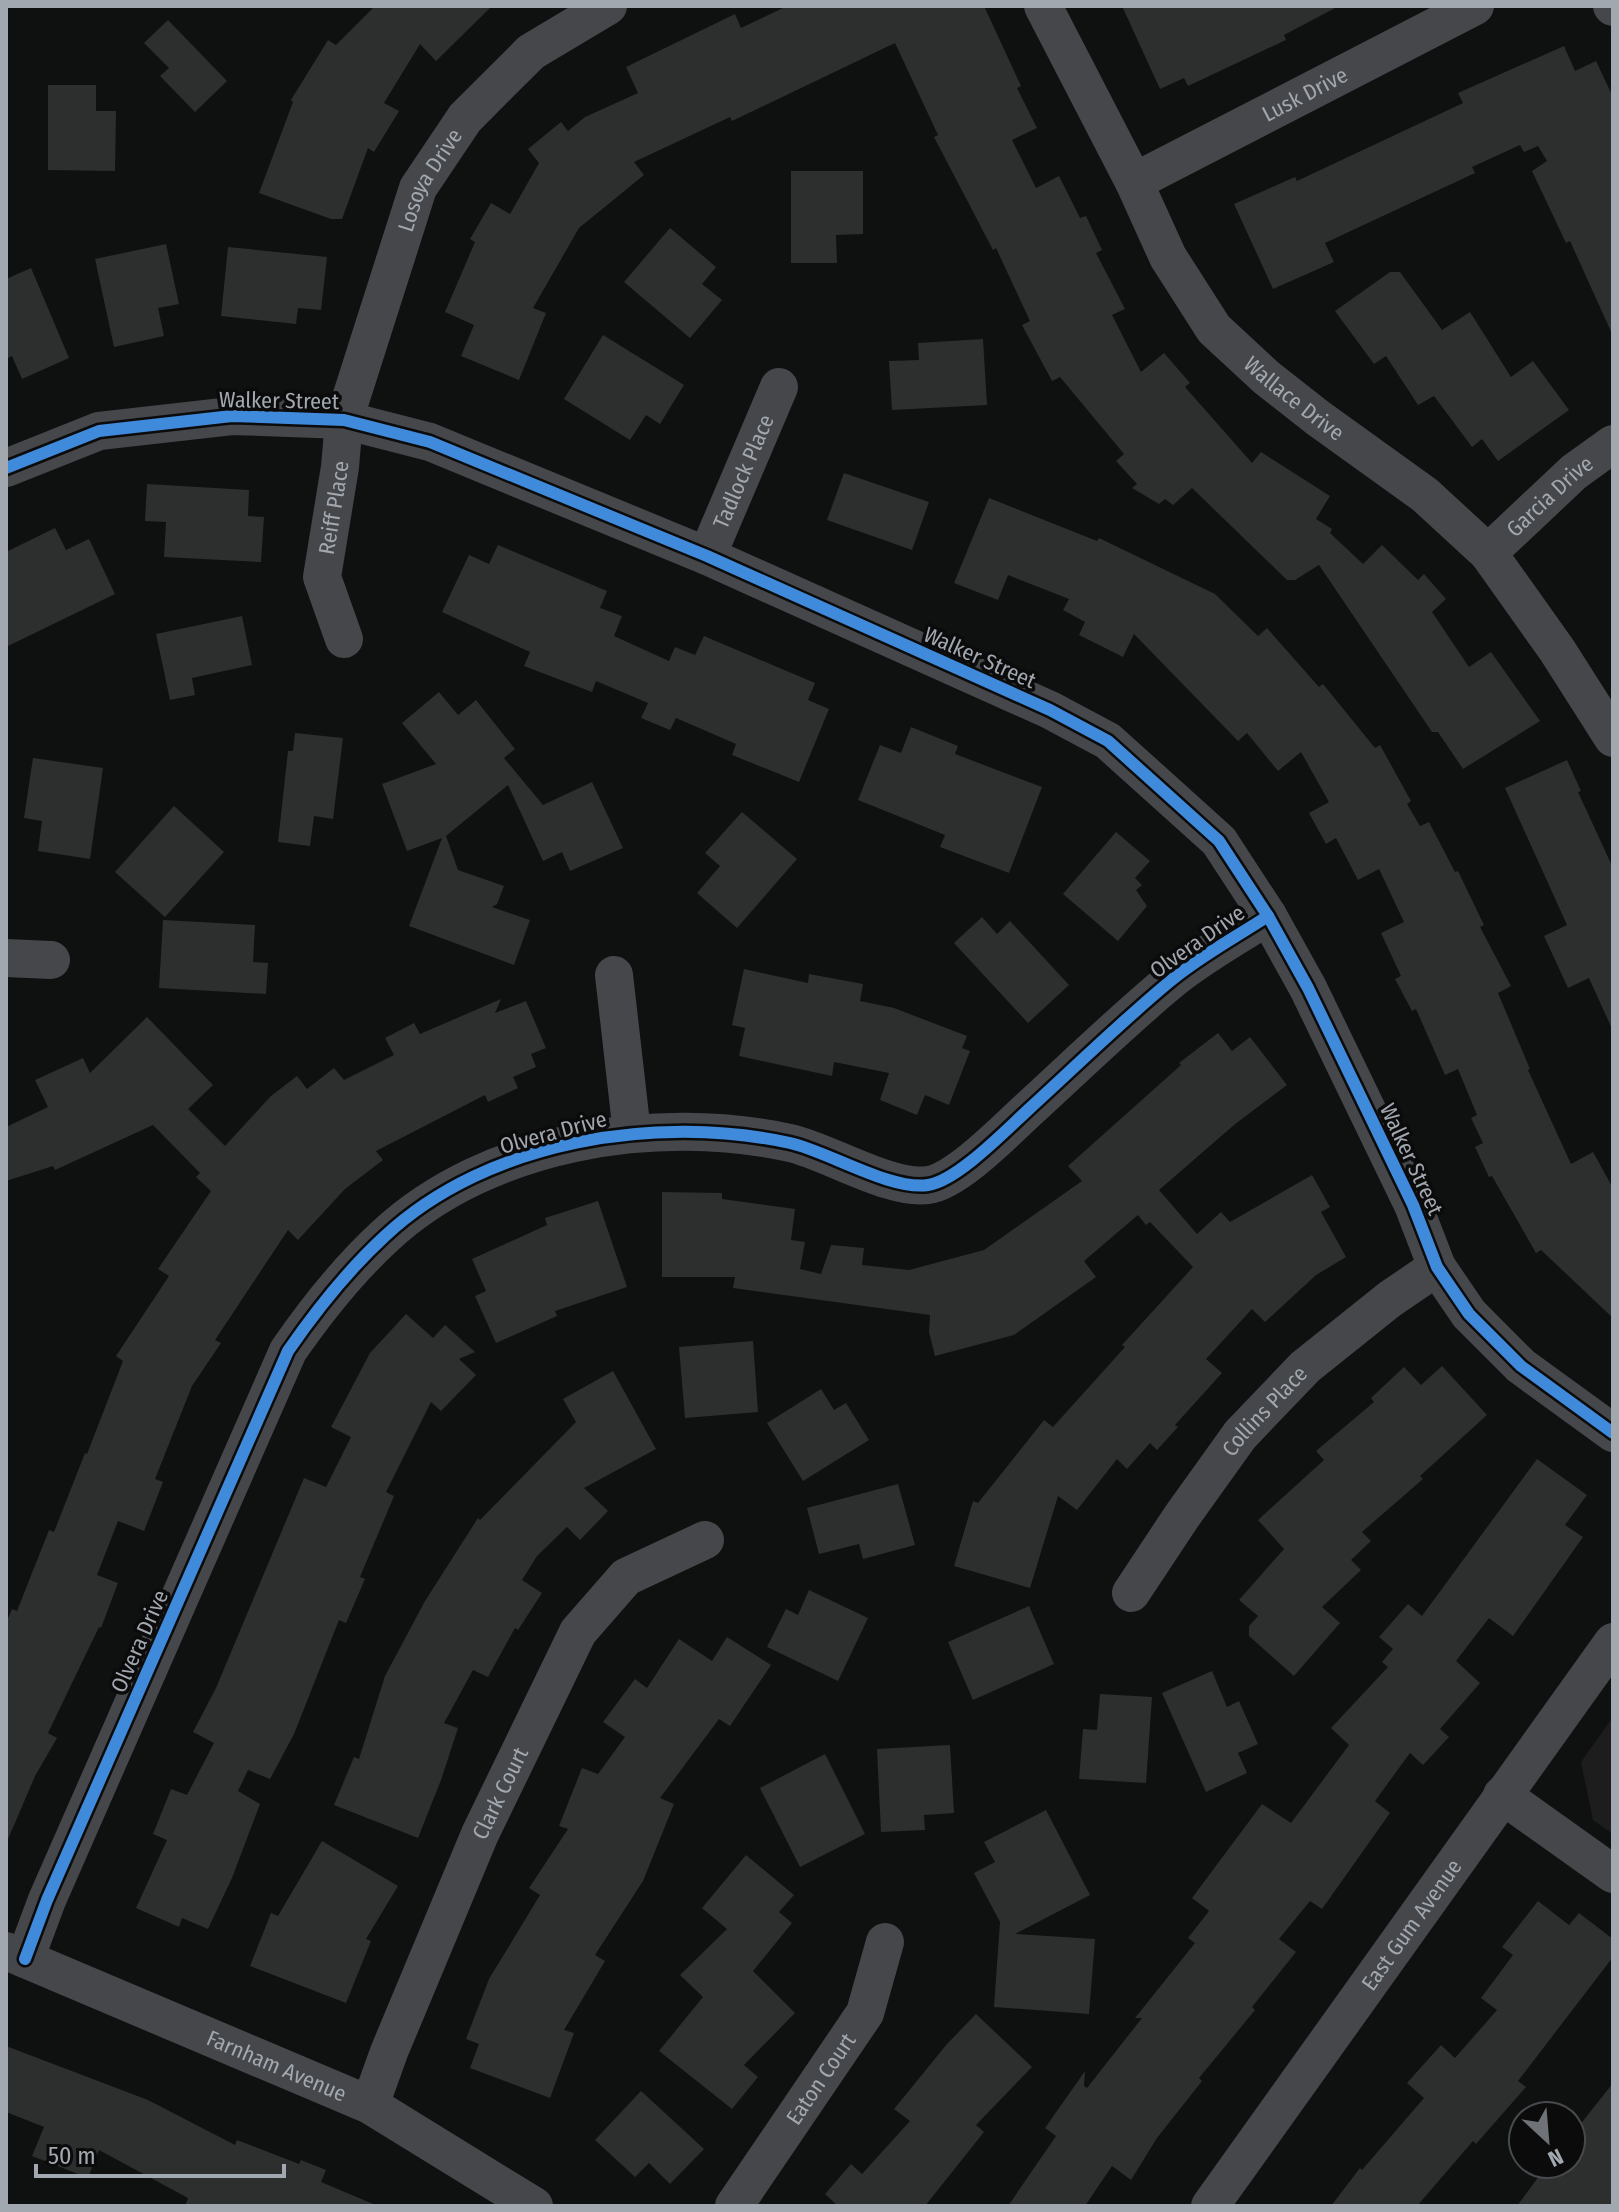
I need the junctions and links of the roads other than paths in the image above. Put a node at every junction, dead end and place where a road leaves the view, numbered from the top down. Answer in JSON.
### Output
{"nodes":[{"id":1,"x":608,"y":6,"type":"edge"},
{"id":2,"x":1043,"y":6,"type":"edge"},
{"id":3,"x":1475,"y":6,"type":"edge"},
{"id":4,"x":1134,"y":182,"type":"junction"},
{"id":5,"x":779,"y":387,"type":"dead end"},
{"id":6,"x":344,"y":420,"type":"junction"},
{"id":7,"x":1613,"y":444,"type":"edge"},
{"id":8,"x":6,"y":468,"type":"edge"},
{"id":9,"x":1488,"y":553,"type":"junction"},
{"id":10,"x":707,"y":556,"type":"junction"},
{"id":11,"x":344,"y":639,"type":"dead end"},
{"id":12,"x":1613,"y":738,"type":"edge"},
{"id":13,"x":1268,"y":916,"type":"junction"},
{"id":14,"x":6,"y":958,"type":"edge"},
{"id":15,"x":51,"y":960,"type":"dead end"},
{"id":16,"x":614,"y":975,"type":"dead end"},
{"id":17,"x":632,"y":1133,"type":"junction"},
{"id":18,"x":1437,"y":1267,"type":"junction"},
{"id":19,"x":1613,"y":1433,"type":"edge"},
{"id":20,"x":705,"y":1540,"type":"dead end"},
{"id":21,"x":1131,"y":1593,"type":"dead end"},
{"id":22,"x":1613,"y":1642,"type":"edge"},
{"id":23,"x":1502,"y":1795,"type":"junction"},
{"id":24,"x":1613,"y":1874,"type":"edge"},
{"id":25,"x":885,"y":1942,"type":"dead end"},
{"id":26,"x":16,"y":1955,"type":"edge"},
{"id":27,"x":370,"y":2105,"type":"junction"},
{"id":28,"x":527,"y":2204,"type":"edge"},
{"id":29,"x":734,"y":2206,"type":"edge"},
{"id":30,"x":1210,"y":2206,"type":"edge"}],
"edges":[{"from":1,"to":6,"type":"street","name":"Losoya Drive"},
{"from":2,"to":4,"type":"street","name":"Wallace Drive"},
{"from":3,"to":4,"type":"street","name":"Lusk Drive"},
{"from":4,"to":9,"type":"street","name":"Wallace Drive"},
{"from":5,"to":10,"type":"street","name":"Tadlock Place"},
{"from":6,"to":8,"type":"street","name":"Walker Street"},
{"from":6,"to":10,"type":"street","name":"Walker Street"},
{"from":6,"to":11,"type":"street","name":"Reiff Place"},
{"from":7,"to":9,"type":"street","name":"Garcia Drive"},
{"from":9,"to":12,"type":"street","name":"Wallace Drive"},
{"from":10,"to":13,"type":"street","name":"Walker Street"},
{"from":13,"to":17,"type":"street","name":"Olvera Drive"},
{"from":13,"to":18,"type":"street","name":"Walker Street"},
{"from":14,"to":15,"type":"street"},
{"from":16,"to":17,"type":"street"},
{"from":17,"to":26,"type":"street","name":"Olvera Drive"},
{"from":18,"to":19,"type":"street","name":"Walker Street"},
{"from":18,"to":21,"type":"street","name":"Collins Place"},
{"from":20,"to":27,"type":"street","name":"Clark Court"},
{"from":22,"to":23,"type":"street","name":"East Gum Avenue"},
{"from":23,"to":24,"type":"street"},
{"from":23,"to":30,"type":"street","name":"East Gum Avenue"},
{"from":25,"to":29,"type":"street","name":"Eaton Court"},
{"from":26,"to":27,"type":"street","name":"Farnham Avenue"},
{"from":27,"to":28,"type":"street","name":"Farnham Avenue"}]}
